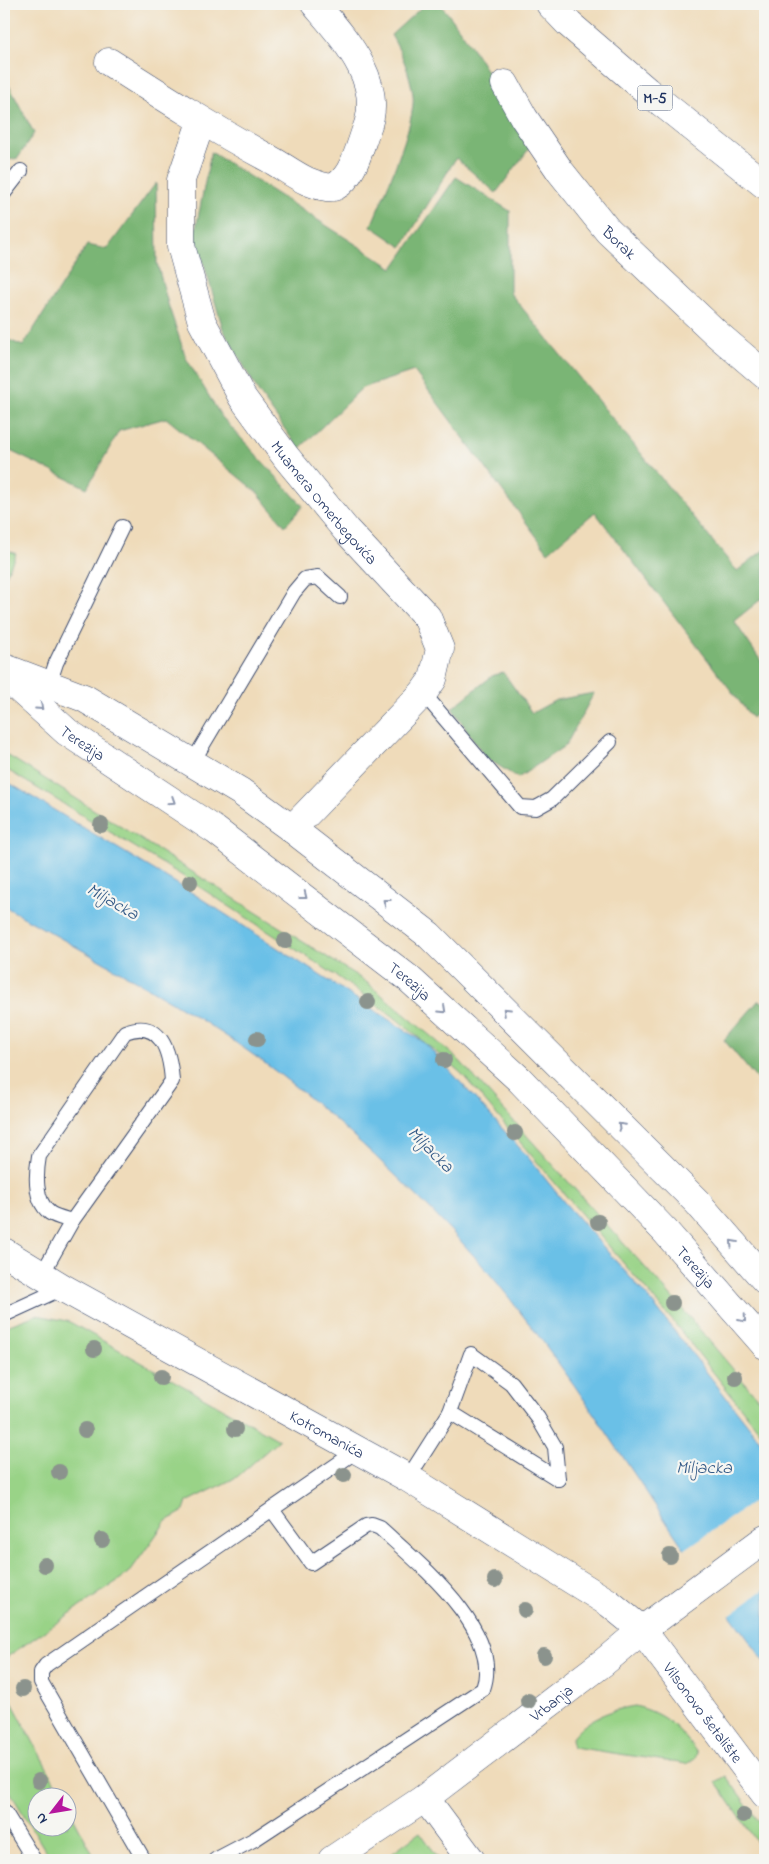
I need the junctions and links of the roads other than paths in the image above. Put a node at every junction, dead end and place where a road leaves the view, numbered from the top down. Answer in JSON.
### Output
{"nodes":[{"id":1,"x":315,"y":4,"type":"edge"},
{"id":2,"x":550,"y":4,"type":"edge"},
{"id":3,"x":109,"y":62,"type":"dead end"},
{"id":4,"x":505,"y":84,"type":"dead end"},
{"id":5,"x":201,"y":122,"type":"junction"},
{"id":6,"x":21,"y":171,"type":"dead end"},
{"id":7,"x":765,"y":185,"type":"edge"},
{"id":8,"x":4,"y":193,"type":"edge"},
{"id":9,"x":765,"y":375,"type":"edge"},
{"id":10,"x":122,"y":527,"type":"dead end"},
{"id":11,"x":340,"y":597,"type":"dead end"},
{"id":12,"x":4,"y":667,"type":"edge"},
{"id":13,"x":4,"y":674,"type":"edge"},
{"id":14,"x":49,"y":684,"type":"junction"},
{"id":15,"x":423,"y":693,"type":"junction"},
{"id":16,"x":610,"y":742,"type":"dead end"},
{"id":17,"x":192,"y":763,"type":"junction"},
{"id":18,"x":292,"y":829,"type":"junction"},
{"id":19,"x":72,"y":1221,"type":"junction"},
{"id":20,"x":4,"y":1252,"type":"edge"},
{"id":21,"x":765,"y":1280,"type":"edge"},
{"id":22,"x":52,"y":1281,"type":"junction"},
{"id":23,"x":4,"y":1315,"type":"edge"},
{"id":24,"x":765,"y":1345,"type":"edge"},
{"id":25,"x":450,"y":1412,"type":"junction"},
{"id":26,"x":358,"y":1450,"type":"junction"},
{"id":27,"x":408,"y":1478,"type":"junction"},
{"id":28,"x":273,"y":1510,"type":"junction"},
{"id":29,"x":765,"y":1539,"type":"edge"},
{"id":30,"x":642,"y":1630,"type":"junction"},
{"id":31,"x":765,"y":1794,"type":"edge"},
{"id":32,"x":425,"y":1798,"type":"junction"},
{"id":33,"x":4,"y":1811,"type":"edge"},
{"id":34,"x":34,"y":1860,"type":"edge"},
{"id":35,"x":144,"y":1860,"type":"edge"},
{"id":36,"x":215,"y":1860,"type":"edge"},
{"id":37,"x":332,"y":1860,"type":"edge"},
{"id":38,"x":470,"y":1860,"type":"edge"}],
"edges":[{"from":1,"to":5,"type":"street"},
{"from":2,"to":7,"type":"street","number":"M-5"},
{"from":3,"to":5,"type":"street"},
{"from":4,"to":9,"type":"street","name":"Borak"},
{"from":5,"to":15,"type":"street","name":"Muamera Omerbegovića"},
{"from":6,"to":8,"type":"lane"},
{"from":10,"to":14,"type":"lane"},
{"from":11,"to":17,"type":"lane"},
{"from":12,"to":14,"type":"street"},
{"from":13,"to":24,"type":"street","name":"Terezija","one_way":true},
{"from":14,"to":17,"type":"street"},
{"from":15,"to":16,"type":"lane"},
{"from":15,"to":18,"type":"street","name":"Muamera Omerbegovića"},
{"from":17,"to":18,"type":"street"},
{"from":21,"to":18,"type":"street","one_way":true},
{"from":19,"to":19,"type":"lane"},
{"from":19,"to":22,"type":"lane"},
{"from":20,"to":22,"type":"street","name":"Kotromanića"},
{"from":22,"to":23,"type":"lane"},
{"from":22,"to":26,"type":"street","name":"Kotromanića"},
{"from":25,"to":25,"type":"lane"},
{"from":25,"to":27,"type":"lane"},
{"from":26,"to":27,"type":"street","name":"Kotromanića"},
{"from":26,"to":28,"type":"lane"},
{"from":27,"to":30,"type":"street","name":"Kotromanića"},
{"from":28,"to":35,"type":"lane"},
{"from":28,"to":36,"type":"lane"},
{"from":29,"to":30,"type":"street","name":"Vrbanja"},
{"from":30,"to":31,"type":"street","name":"Vilsonovo šetalište"},
{"from":30,"to":32,"type":"street","name":"Vrbanja"},
{"from":32,"to":37,"type":"street","name":"Vrbanja"},
{"from":32,"to":38,"type":"street"},
{"from":33,"to":34,"type":"lane"}]}
